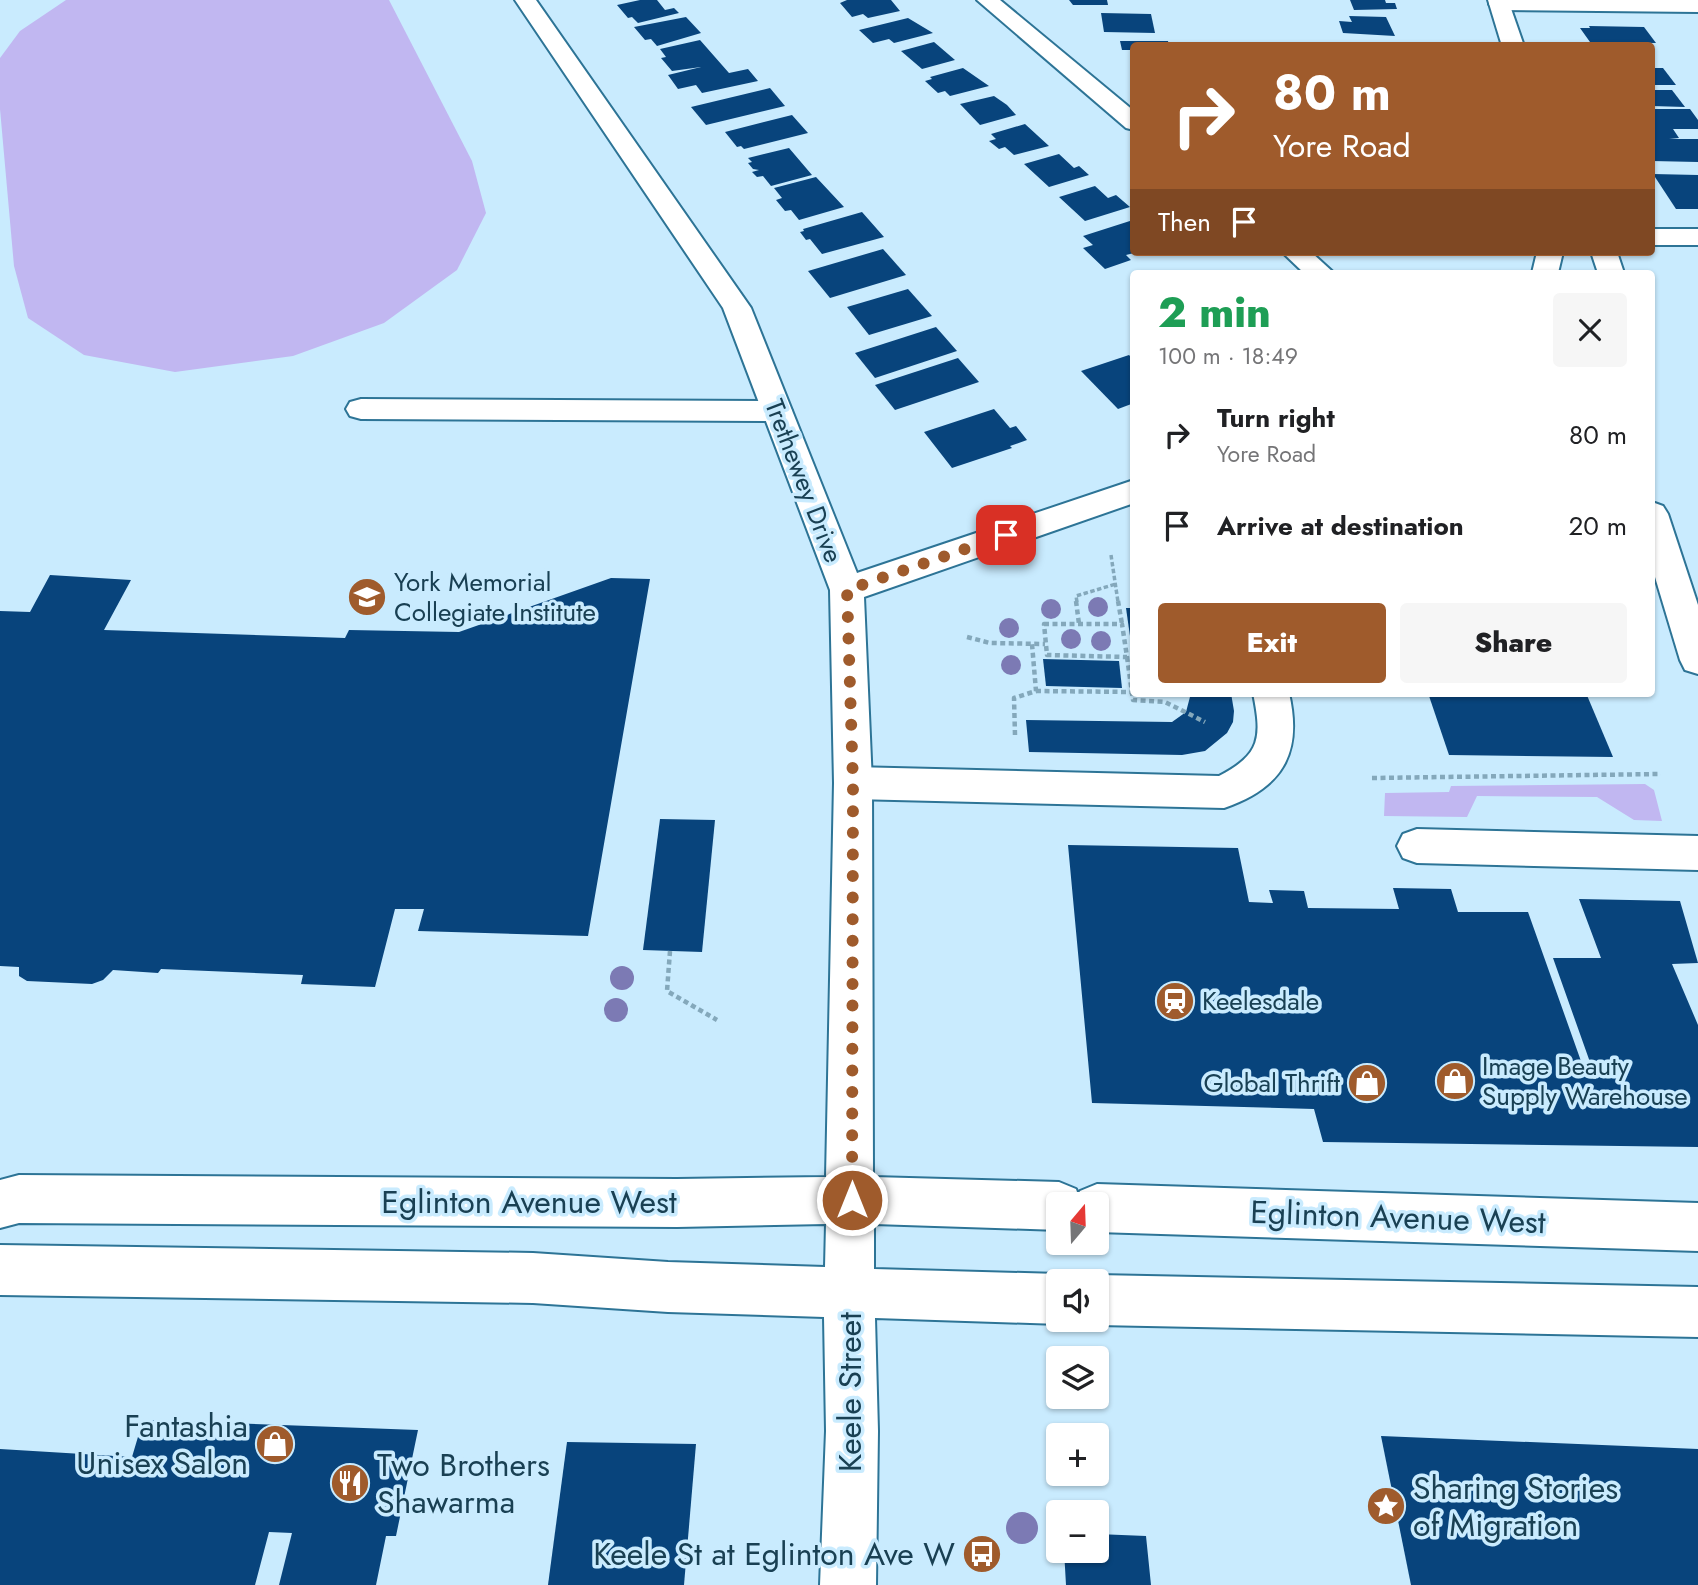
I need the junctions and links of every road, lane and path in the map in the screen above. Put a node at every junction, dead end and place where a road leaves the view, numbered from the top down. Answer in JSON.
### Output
{"nodes":[{"id":1,"x":525,"y":0,"type":"edge"},
{"id":2,"x":987,"y":0,"type":"edge"},
{"id":3,"x":1499,"y":2,"type":"edge"},
{"id":4,"x":1698,"y":6,"type":"edge"},
{"id":5,"x":1512,"y":42,"type":"edge"},
{"id":6,"x":1130,"y":119,"type":"edge"},
{"id":7,"x":1655,"y":237,"type":"edge"},
{"id":8,"x":1698,"y":237,"type":"edge"},
{"id":9,"x":1300,"y":256,"type":"edge"},
{"id":10,"x":1317,"y":270,"type":"edge"},
{"id":11,"x":361,"y":410,"type":"dead end"},
{"id":12,"x":776,"y":411,"type":"junction"},
{"id":13,"x":1130,"y":492,"type":"edge"},
{"id":14,"x":1655,"y":520,"type":"edge"},
{"id":15,"x":1111,"y":555,"type":"dead end"},
{"id":16,"x":1686,"y":577,"type":"edge"},
{"id":17,"x":1116,"y":584,"type":"junction"},
{"id":18,"x":847,"y":590,"type":"junction"},
{"id":19,"x":1079,"y":624,"type":"junction"},
{"id":20,"x":1122,"y":624,"type":"junction"},
{"id":21,"x":967,"y":637,"type":"dead end"},
{"id":22,"x":1032,"y":644,"type":"junction"},
{"id":23,"x":1045,"y":644,"type":"junction"},
{"id":24,"x":1127,"y":657,"type":"junction"},
{"id":25,"x":1698,"y":660,"type":"edge"},
{"id":26,"x":1130,"y":678,"type":"edge"},
{"id":27,"x":1036,"y":691,"type":"junction"},
{"id":28,"x":1130,"y":692,"type":"edge"},
{"id":29,"x":1133,"y":697,"type":"edge"},
{"id":30,"x":1272,"y":697,"type":"edge"},
{"id":31,"x":1205,"y":722,"type":"dead end"},
{"id":32,"x":1015,"y":735,"type":"dead end"},
{"id":33,"x":1661,"y":774,"type":"dead end"},
{"id":34,"x":1371,"y":778,"type":"dead end"},
{"id":35,"x":853,"y":783,"type":"junction"},
{"id":36,"x":1417,"y":846,"type":"dead end"},
{"id":37,"x":1698,"y":853,"type":"edge"},
{"id":38,"x":670,"y":951,"type":"dead end"},
{"id":39,"x":718,"y":1020,"type":"dead end"},
{"id":40,"x":852,"y":1200,"type":"junction"},
{"id":41,"x":0,"y":1204,"type":"edge"},
{"id":42,"x":1046,"y":1206,"type":"edge"},
{"id":43,"x":1110,"y":1208,"type":"edge"},
{"id":44,"x":1698,"y":1227,"type":"edge"},
{"id":45,"x":0,"y":1270,"type":"edge"},
{"id":46,"x":849,"y":1292,"type":"junction"},
{"id":47,"x":1046,"y":1299,"type":"edge"},
{"id":48,"x":1109,"y":1300,"type":"edge"},
{"id":49,"x":1698,"y":1312,"type":"edge"},
{"id":50,"x":848,"y":1585,"type":"edge"}],
"edges":[{"from":1,"to":12,"type":"main road","name":"Trethewey Drive"},
{"from":2,"to":6,"type":"main road"},
{"from":3,"to":4,"type":"main road"},
{"from":3,"to":5,"type":"main road"},
{"from":7,"to":8,"type":"main road"},
{"from":9,"to":10,"type":"main road"},
{"from":11,"to":12,"type":"main road"},
{"from":12,"to":18,"type":"main road","name":"Trethewey Drive"},
{"from":13,"to":18,"type":"main road"},
{"from":14,"to":16,"type":"main road"},
{"from":15,"to":17,"type":"path"},
{"from":16,"to":25,"type":"main road"},
{"from":17,"to":19,"type":"path"},
{"from":17,"to":20,"type":"path"},
{"from":18,"to":35,"type":"main road","name":"Trethewey Drive"},
{"from":19,"to":20,"type":"path"},
{"from":19,"to":23,"type":"path"},
{"from":20,"to":24,"type":"path"},
{"from":21,"to":22,"type":"path"},
{"from":22,"to":23,"type":"path"},
{"from":22,"to":27,"type":"path"},
{"from":23,"to":24,"type":"path"},
{"from":24,"to":26,"type":"path"},
{"from":27,"to":28,"type":"path"},
{"from":27,"to":32,"type":"path"},
{"from":29,"to":31,"type":"path"},
{"from":30,"to":35,"type":"main road"},
{"from":33,"to":34,"type":"path"},
{"from":35,"to":40,"type":"main road","name":"Trethewey Drive"},
{"from":36,"to":37,"type":"main road"},
{"from":38,"to":39,"type":"path"},
{"from":40,"to":41,"type":"main road","name":"Eglinton Avenue West"},
{"from":40,"to":42,"type":"main road","name":"Eglinton Avenue West"},
{"from":40,"to":46,"type":"main road","name":"Keele Street"},
{"from":43,"to":44,"type":"main road","name":"Eglinton Avenue West"},
{"from":45,"to":46,"type":"main road"},
{"from":46,"to":47,"type":"main road"},
{"from":46,"to":50,"type":"main road","name":"Keele Street"},
{"from":48,"to":49,"type":"main road"}]}
